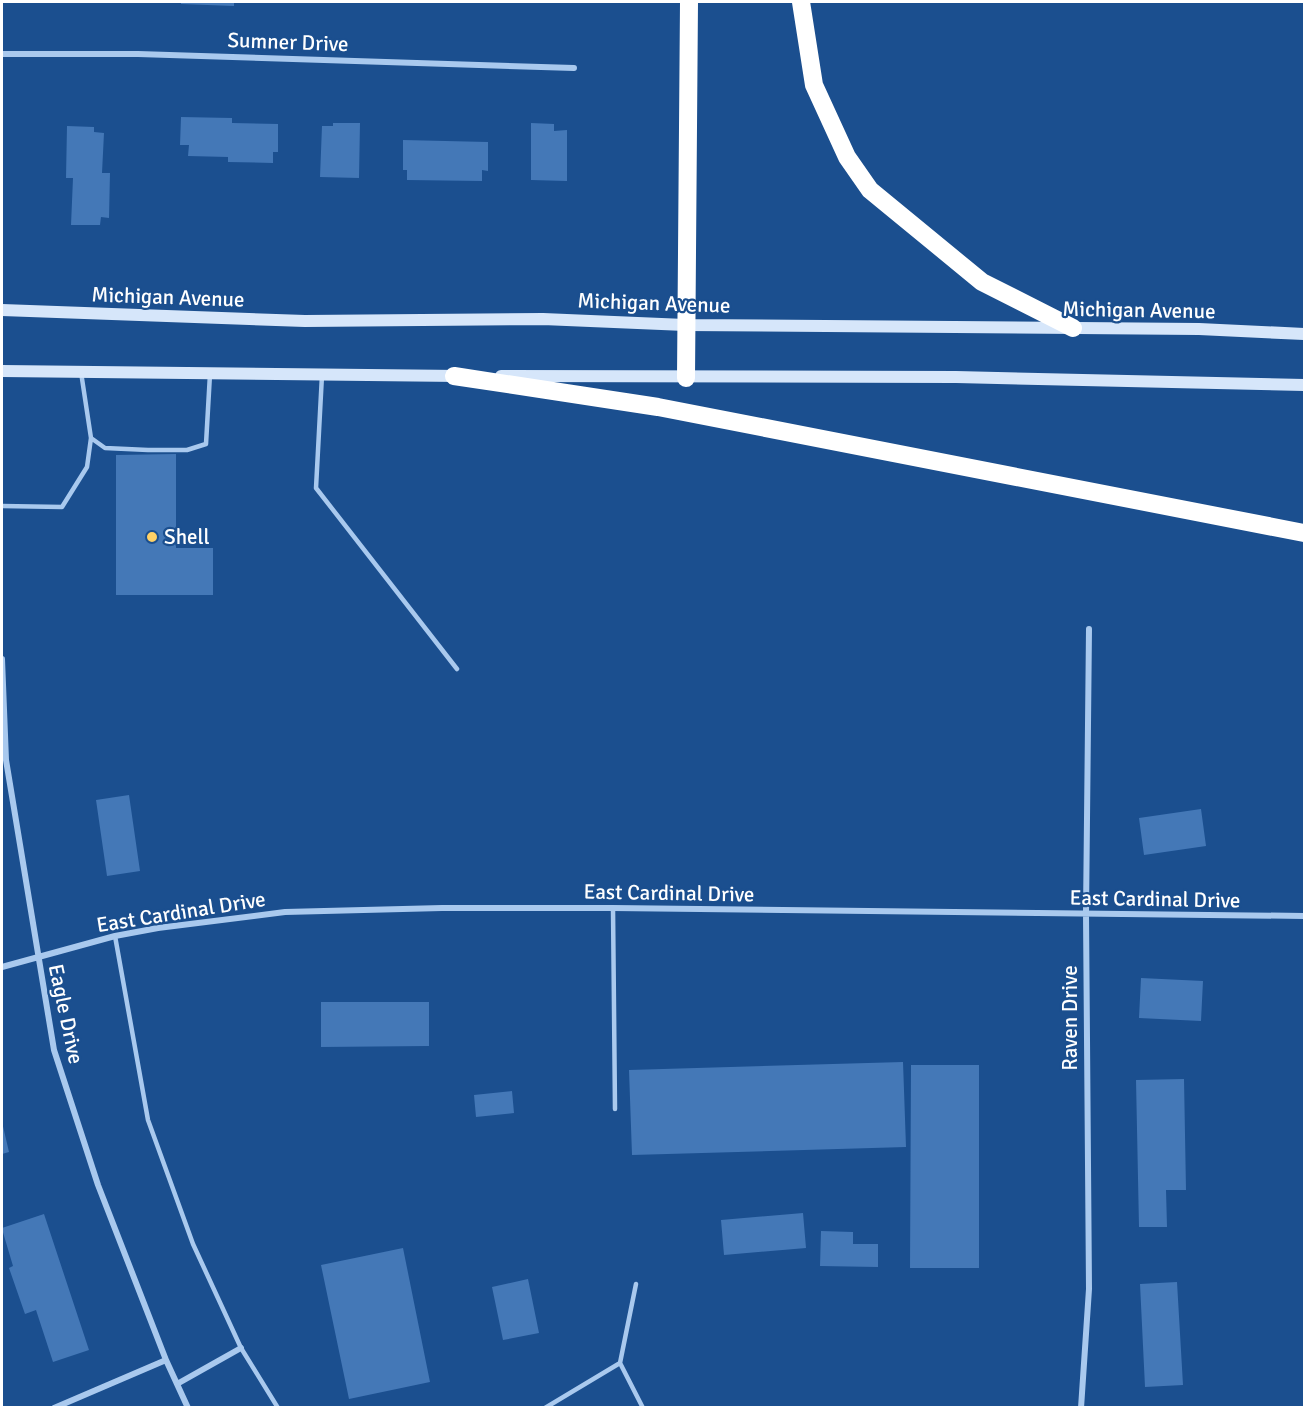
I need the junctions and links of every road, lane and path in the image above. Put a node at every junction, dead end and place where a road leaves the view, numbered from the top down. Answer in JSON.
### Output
{"nodes":[{"id":1,"x":689,"y":2,"type":"edge"},
{"id":2,"x":801,"y":2,"type":"edge"},
{"id":3,"x":2,"y":54,"type":"edge"},
{"id":4,"x":574,"y":68,"type":"dead end"},
{"id":5,"x":2,"y":310,"type":"edge"},
{"id":6,"x":686,"y":325,"type":"junction"},
{"id":7,"x":1073,"y":328,"type":"junction"},
{"id":8,"x":1305,"y":334,"type":"edge"},
{"id":9,"x":2,"y":371,"type":"edge"},
{"id":10,"x":81,"y":372,"type":"junction"},
{"id":11,"x":210,"y":374,"type":"junction"},
{"id":12,"x":322,"y":375,"type":"junction"},
{"id":13,"x":454,"y":376,"type":"junction"},
{"id":14,"x":686,"y":378,"type":"junction"},
{"id":15,"x":1305,"y":386,"type":"edge"},
{"id":16,"x":92,"y":438,"type":"junction"},
{"id":17,"x":2,"y":506,"type":"edge"},
{"id":18,"x":1305,"y":533,"type":"edge"},
{"id":19,"x":1089,"y":629,"type":"dead end"},
{"id":20,"x":2,"y":659,"type":"edge"},
{"id":21,"x":457,"y":669,"type":"dead end"},
{"id":22,"x":613,"y":908,"type":"junction"},
{"id":23,"x":1086,"y":914,"type":"junction"},
{"id":24,"x":1305,"y":916,"type":"edge"},
{"id":25,"x":115,"y":936,"type":"junction"},
{"id":26,"x":37,"y":957,"type":"junction"},
{"id":27,"x":2,"y":967,"type":"edge"},
{"id":28,"x":615,"y":1109,"type":"dead end"},
{"id":29,"x":636,"y":1284,"type":"dead end"},
{"id":30,"x":241,"y":1348,"type":"junction"},
{"id":31,"x":166,"y":1360,"type":"junction"},
{"id":32,"x":620,"y":1363,"type":"junction"},
{"id":33,"x":177,"y":1384,"type":"junction"},
{"id":34,"x":54,"y":1407,"type":"edge"},
{"id":35,"x":188,"y":1407,"type":"edge"},
{"id":36,"x":278,"y":1407,"type":"edge"},
{"id":37,"x":545,"y":1407,"type":"edge"},
{"id":38,"x":643,"y":1407,"type":"edge"},
{"id":39,"x":1081,"y":1407,"type":"edge"}],
"edges":[{"from":1,"to":6,"type":"highway"},
{"from":2,"to":7,"type":"highway"},
{"from":3,"to":4,"type":"street","name":"Sumner Drive"},
{"from":5,"to":6,"type":"main road","name":"Michigan Avenue"},
{"from":6,"to":7,"type":"main road","name":"Michigan Avenue"},
{"from":6,"to":14,"type":"highway"},
{"from":7,"to":8,"type":"main road","name":"Michigan Avenue"},
{"from":9,"to":10,"type":"main road"},
{"from":10,"to":11,"type":"main road"},
{"from":10,"to":16,"type":"lane"},
{"from":11,"to":12,"type":"main road"},
{"from":11,"to":16,"type":"lane"},
{"from":12,"to":13,"type":"main road"},
{"from":12,"to":21,"type":"lane"},
{"from":13,"to":14,"type":"main road"},
{"from":13,"to":18,"type":"highway"},
{"from":14,"to":15,"type":"main road"},
{"from":16,"to":17,"type":"lane"},
{"from":19,"to":23,"type":"street","name":"Raven Drive"},
{"from":20,"to":26,"type":"street","name":"Eagle Drive"},
{"from":22,"to":23,"type":"street","name":"East Cardinal Drive"},
{"from":22,"to":25,"type":"street","name":"East Cardinal Drive"},
{"from":22,"to":28,"type":"lane"},
{"from":23,"to":24,"type":"street","name":"East Cardinal Drive"},
{"from":23,"to":39,"type":"street","name":"Raven Drive"},
{"from":25,"to":26,"type":"street","name":"East Cardinal Drive"},
{"from":25,"to":30,"type":"lane"},
{"from":26,"to":27,"type":"street","name":"East Cardinal Drive"},
{"from":26,"to":31,"type":"street","name":"Eagle Drive"},
{"from":29,"to":32,"type":"lane"},
{"from":30,"to":33,"type":"street"},
{"from":30,"to":36,"type":"lane"},
{"from":31,"to":33,"type":"street","name":"Eagle Drive"},
{"from":31,"to":34,"type":"street"},
{"from":32,"to":37,"type":"lane"},
{"from":32,"to":38,"type":"lane"},
{"from":33,"to":35,"type":"street","name":"Eagle Drive"}]}
